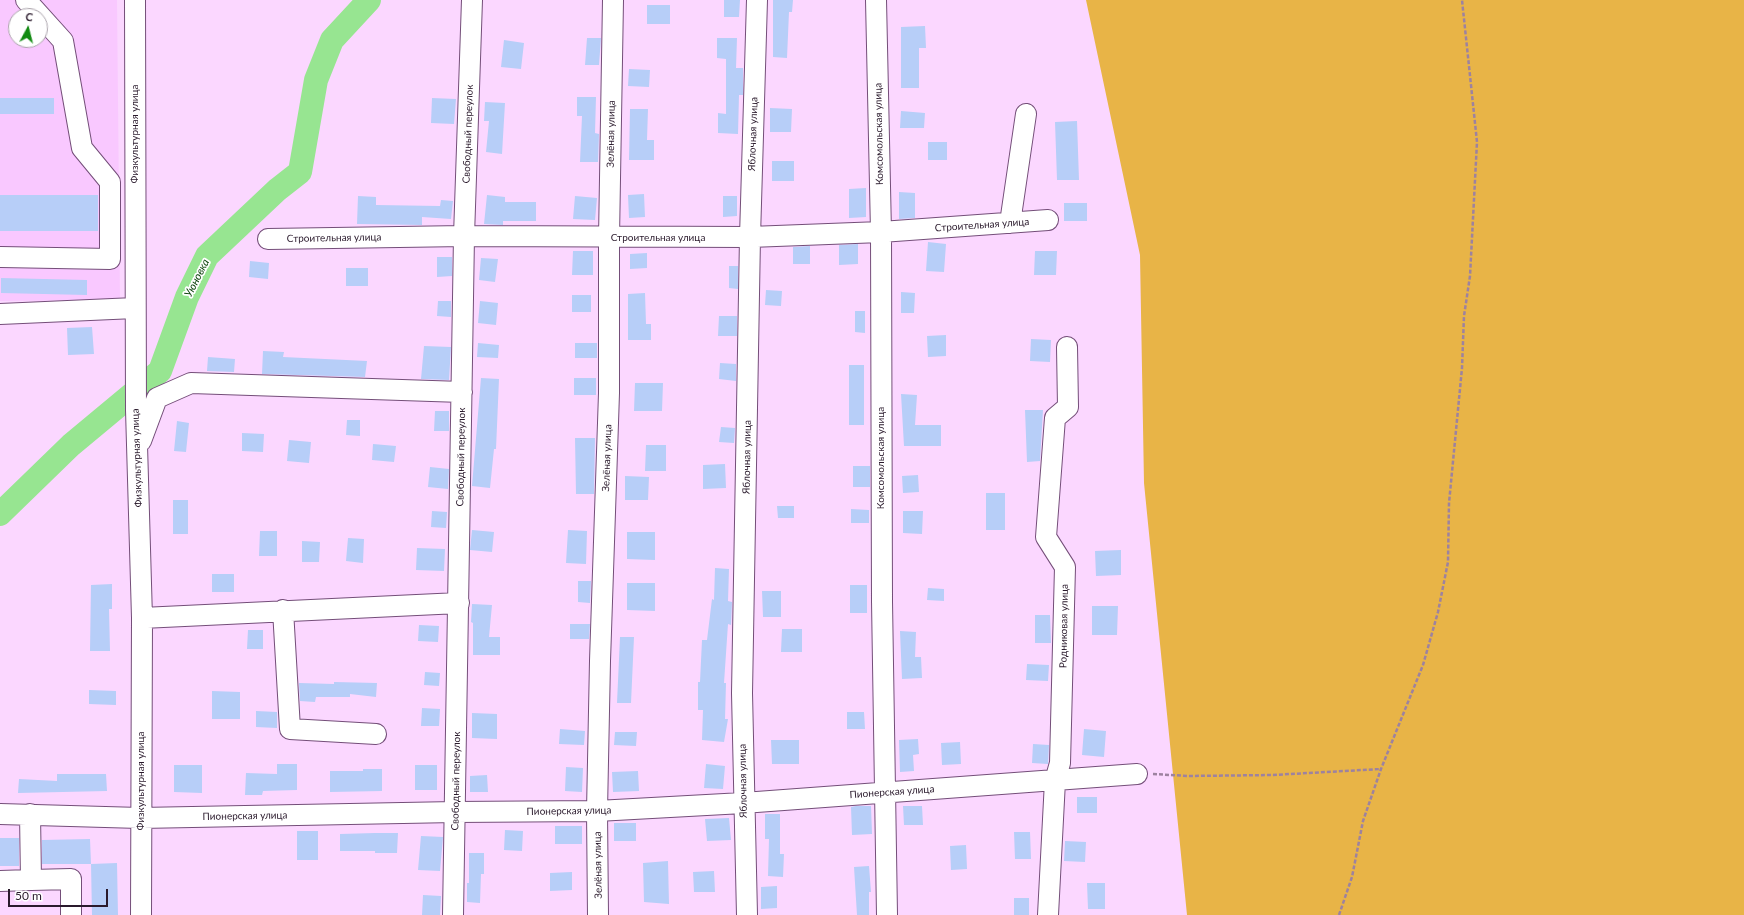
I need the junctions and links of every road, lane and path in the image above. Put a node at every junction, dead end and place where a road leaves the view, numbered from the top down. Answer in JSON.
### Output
{"nodes":[{"id":1,"x":26,"y":0,"type":"edge"},
{"id":2,"x":135,"y":0,"type":"edge"},
{"id":3,"x":472,"y":0,"type":"edge"},
{"id":4,"x":613,"y":0,"type":"edge"},
{"id":5,"x":756,"y":0,"type":"edge"},
{"id":6,"x":876,"y":0,"type":"edge"},
{"id":7,"x":1462,"y":0,"type":"edge"},
{"id":8,"x":1026,"y":114,"type":"dead end"},
{"id":9,"x":1048,"y":220,"type":"dead end"},
{"id":10,"x":1010,"y":223,"type":"junction"},
{"id":11,"x":881,"y":232,"type":"junction"},
{"id":12,"x":464,"y":236,"type":"junction"},
{"id":13,"x":750,"y":237,"type":"junction"},
{"id":14,"x":609,"y":238,"type":"junction"},
{"id":15,"x":268,"y":239,"type":"dead end"},
{"id":16,"x":1,"y":257,"type":"dead end"},
{"id":17,"x":135,"y":308,"type":"junction"},
{"id":18,"x":0,"y":314,"type":"edge"},
{"id":19,"x":1067,"y":347,"type":"dead end"},
{"id":20,"x":462,"y":392,"type":"junction"},
{"id":21,"x":137,"y":449,"type":"junction"},
{"id":22,"x":459,"y":603,"type":"junction"},
{"id":23,"x":283,"y":610,"type":"junction"},
{"id":24,"x":142,"y":618,"type":"junction"},
{"id":25,"x":376,"y":734,"type":"dead end"},
{"id":26,"x":1381,"y":769,"type":"junction"},
{"id":27,"x":1137,"y":774,"type":"joint"},
{"id":28,"x":1055,"y":781,"type":"junction"},
{"id":29,"x":886,"y":793,"type":"junction"},
{"id":30,"x":743,"y":803,"type":"junction"},
{"id":31,"x":597,"y":811,"type":"junction"},
{"id":32,"x":455,"y":812,"type":"junction"},
{"id":33,"x":0,"y":814,"type":"edge"},
{"id":34,"x":30,"y":814,"type":"junction"},
{"id":35,"x":140,"y":818,"type":"junction"},
{"id":36,"x":31,"y":880,"type":"junction"},
{"id":37,"x":0,"y":881,"type":"edge"},
{"id":38,"x":70,"y":915,"type":"edge"},
{"id":39,"x":141,"y":915,"type":"edge"},
{"id":40,"x":453,"y":915,"type":"edge"},
{"id":41,"x":598,"y":915,"type":"edge"},
{"id":42,"x":747,"y":915,"type":"edge"},
{"id":43,"x":887,"y":915,"type":"edge"},
{"id":44,"x":1048,"y":915,"type":"edge"},
{"id":45,"x":1339,"y":915,"type":"edge"}],
"edges":[{"from":1,"to":16,"type":"street"},
{"from":2,"to":17,"type":"street","name":"Физкультурная улица"},
{"from":3,"to":12,"type":"street","name":"Свободный переулок"},
{"from":4,"to":14,"type":"street","name":"Зелёная улица"},
{"from":5,"to":13,"type":"street","name":"Яблочная улица"},
{"from":6,"to":11,"type":"street","name":"Комсомольская улица"},
{"from":7,"to":26,"type":"path"},
{"from":8,"to":10,"type":"street"},
{"from":9,"to":10,"type":"street","name":"Строительная улица"},
{"from":10,"to":11,"type":"street","name":"Строительная улица"},
{"from":11,"to":13,"type":"street","name":"Строительная улица"},
{"from":11,"to":29,"type":"street","name":"Комсомольская улица"},
{"from":12,"to":14,"type":"street","name":"Строительная улица"},
{"from":12,"to":15,"type":"street","name":"Строительная улица"},
{"from":12,"to":20,"type":"street","name":"Свободный переулок"},
{"from":13,"to":14,"type":"street","name":"Строительная улица"},
{"from":13,"to":30,"type":"street","name":"Яблочная улица"},
{"from":14,"to":31,"type":"street","name":"Зелёная улица"},
{"from":17,"to":18,"type":"street"},
{"from":17,"to":21,"type":"street","name":"Физкультурная улица"},
{"from":19,"to":28,"type":"street","name":"Родниковая улица"},
{"from":20,"to":21,"type":"street"},
{"from":20,"to":22,"type":"street","name":"Свободный переулок"},
{"from":21,"to":24,"type":"street","name":"Физкультурная улица"},
{"from":22,"to":23,"type":"street"},
{"from":22,"to":32,"type":"street","name":"Свободный переулок"},
{"from":23,"to":24,"type":"street"},
{"from":23,"to":25,"type":"street"},
{"from":24,"to":35,"type":"street","name":"Физкультурная улица"},
{"from":26,"to":27,"type":"path"},
{"from":26,"to":45,"type":"path"},
{"from":27,"to":28,"type":"street","name":"Пионерская улица"},
{"from":28,"to":29,"type":"street","name":"Пионерская улица"},
{"from":28,"to":44,"type":"street","name":"Родниковая улица"},
{"from":29,"to":30,"type":"street","name":"Пионерская улица"},
{"from":29,"to":43,"type":"street","name":"Комсомольская улица"},
{"from":30,"to":31,"type":"street","name":"Пионерская улица"},
{"from":30,"to":42,"type":"street","name":"Яблочная улица"},
{"from":31,"to":32,"type":"street","name":"Пионерская улица"},
{"from":31,"to":41,"type":"street","name":"Зелёная улица"},
{"from":32,"to":35,"type":"street","name":"Пионерская улица"},
{"from":32,"to":40,"type":"street","name":"Свободный переулок"},
{"from":33,"to":34,"type":"street","name":"Пионерская улица"},
{"from":34,"to":35,"type":"street","name":"Пионерская улица"},
{"from":34,"to":36,"type":"street"},
{"from":35,"to":39,"type":"street","name":"Физкультурная улица"},
{"from":36,"to":37,"type":"street"},
{"from":36,"to":38,"type":"street"}]}
